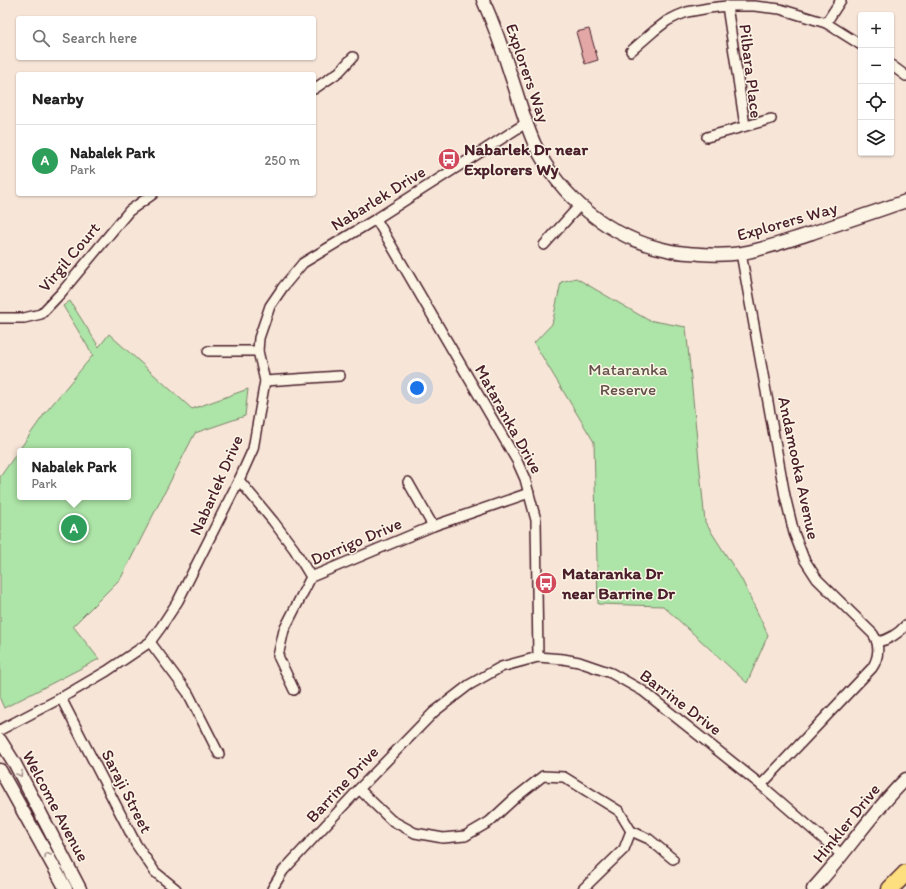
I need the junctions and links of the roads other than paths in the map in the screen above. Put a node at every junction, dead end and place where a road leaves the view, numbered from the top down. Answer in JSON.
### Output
{"nodes":[{"id":1,"x":483,"y":0,"type":"edge"},
{"id":2,"x":841,"y":0,"type":"edge"},
{"id":3,"x":727,"y":6,"type":"junction"},
{"id":4,"x":826,"y":23,"type":"junction"},
{"id":5,"x":858,"y":43,"type":"edge"},
{"id":6,"x":631,"y":51,"type":"dead end"},
{"id":7,"x":353,"y":57,"type":"dead end"},
{"id":8,"x":894,"y":67,"type":"edge"},
{"id":9,"x":906,"y":76,"type":"edge"},
{"id":10,"x":316,"y":88,"type":"edge"},
{"id":11,"x":771,"y":119,"type":"dead end"},
{"id":12,"x":526,"y":124,"type":"junction"},
{"id":13,"x":745,"y":126,"type":"junction"},
{"id":14,"x":707,"y":137,"type":"dead end"},
{"id":15,"x":150,"y":196,"type":"edge"},
{"id":16,"x":906,"y":201,"type":"edge"},
{"id":17,"x":580,"y":205,"type":"junction"},
{"id":18,"x":376,"y":219,"type":"junction"},
{"id":19,"x":544,"y":245,"type":"dead end"},
{"id":20,"x":741,"y":253,"type":"junction"},
{"id":21,"x":0,"y":318,"type":"edge"},
{"id":22,"x":208,"y":351,"type":"dead end"},
{"id":23,"x":258,"y":351,"type":"junction"},
{"id":24,"x":340,"y":376,"type":"dead end"},
{"id":25,"x":265,"y":381,"type":"junction"},
{"id":26,"x":239,"y":480,"type":"junction"},
{"id":27,"x":408,"y":482,"type":"dead end"},
{"id":28,"x":529,"y":493,"type":"junction"},
{"id":29,"x":433,"y":526,"type":"junction"},
{"id":30,"x":311,"y":577,"type":"junction"},
{"id":31,"x":906,"y":625,"type":"edge"},
{"id":32,"x":150,"y":642,"type":"junction"},
{"id":33,"x":877,"y":642,"type":"junction"},
{"id":34,"x":538,"y":656,"type":"junction"},
{"id":35,"x":294,"y":690,"type":"dead end"},
{"id":36,"x":61,"y":698,"type":"junction"},
{"id":37,"x":0,"y":730,"type":"edge"},
{"id":38,"x":0,"y":740,"type":"edge"},
{"id":39,"x":219,"y":754,"type":"dead end"},
{"id":40,"x":0,"y":770,"type":"edge"},
{"id":41,"x":906,"y":779,"type":"edge"},
{"id":42,"x":761,"y":785,"type":"junction"},
{"id":43,"x":359,"y":789,"type":"junction"},
{"id":44,"x":631,"y":831,"type":"junction"},
{"id":45,"x":842,"y":855,"type":"junction"},
{"id":46,"x":673,"y":859,"type":"dead end"},
{"id":47,"x":906,"y":873,"type":"edge"},
{"id":48,"x":66,"y":889,"type":"edge"},
{"id":49,"x":80,"y":889,"type":"edge"},
{"id":50,"x":176,"y":889,"type":"edge"},
{"id":51,"x":272,"y":889,"type":"edge"},
{"id":52,"x":584,"y":889,"type":"edge"},
{"id":53,"x":813,"y":889,"type":"edge"},
{"id":54,"x":890,"y":889,"type":"edge"}],
"edges":[{"from":1,"to":12,"type":"street","name":"Explorers Way"},
{"from":2,"to":4,"type":"street"},
{"from":3,"to":4,"type":"street"},
{"from":3,"to":6,"type":"street"},
{"from":3,"to":13,"type":"street","name":"Pilbara Place"},
{"from":4,"to":5,"type":"street"},
{"from":7,"to":10,"type":"street"},
{"from":8,"to":9,"type":"street"},
{"from":11,"to":13,"type":"street"},
{"from":12,"to":17,"type":"street","name":"Explorers Way"},
{"from":12,"to":18,"type":"street","name":"Nabarlek Drive"},
{"from":13,"to":14,"type":"street","name":"Pilbara Place"},
{"from":15,"to":21,"type":"street","name":"Virgil Court"},
{"from":16,"to":20,"type":"street","name":"Explorers Way"},
{"from":17,"to":19,"type":"street"},
{"from":17,"to":20,"type":"street","name":"Explorers Way"},
{"from":18,"to":23,"type":"street","name":"Nabarlek Drive"},
{"from":18,"to":28,"type":"street","name":"Mataranka Drive"},
{"from":20,"to":33,"type":"street","name":"Andamooka Avenue"},
{"from":22,"to":23,"type":"street"},
{"from":23,"to":25,"type":"street","name":"Nabarlek Drive"},
{"from":24,"to":25,"type":"street"},
{"from":25,"to":26,"type":"street","name":"Nabarlek Drive"},
{"from":26,"to":30,"type":"street"},
{"from":26,"to":32,"type":"street","name":"Nabarlek Drive"},
{"from":27,"to":29,"type":"street"},
{"from":28,"to":29,"type":"street","name":"Dorrigo Drive"},
{"from":28,"to":34,"type":"street","name":"Mataranka Drive"},
{"from":29,"to":30,"type":"street","name":"Dorrigo Drive"},
{"from":30,"to":35,"type":"street","name":"Dorrigo Drive"},
{"from":31,"to":33,"type":"street"},
{"from":32,"to":36,"type":"street","name":"Nabarlek Drive"},
{"from":32,"to":39,"type":"street"},
{"from":33,"to":42,"type":"street"},
{"from":34,"to":42,"type":"street","name":"Barrine Drive"},
{"from":34,"to":43,"type":"street","name":"Barrine Drive"},
{"from":36,"to":37,"type":"street","name":"Nabarlek Drive"},
{"from":36,"to":50,"type":"street","name":"Saraji Street"},
{"from":38,"to":49,"type":"street","name":"Welcome Avenue","one_way":true},
{"from":48,"to":40,"type":"street","name":"Welcome Avenue","one_way":true},
{"from":41,"to":45,"type":"street","name":"Hinkler Drive"},
{"from":42,"to":45,"type":"street","name":"Barrine Drive"},
{"from":43,"to":44,"type":"street"},
{"from":43,"to":51,"type":"street","name":"Barrine Drive"},
{"from":44,"to":46,"type":"street"},
{"from":44,"to":52,"type":"street"},
{"from":45,"to":53,"type":"street","name":"Hinkler Drive"},
{"from":47,"to":54,"type":"highway"}]}
